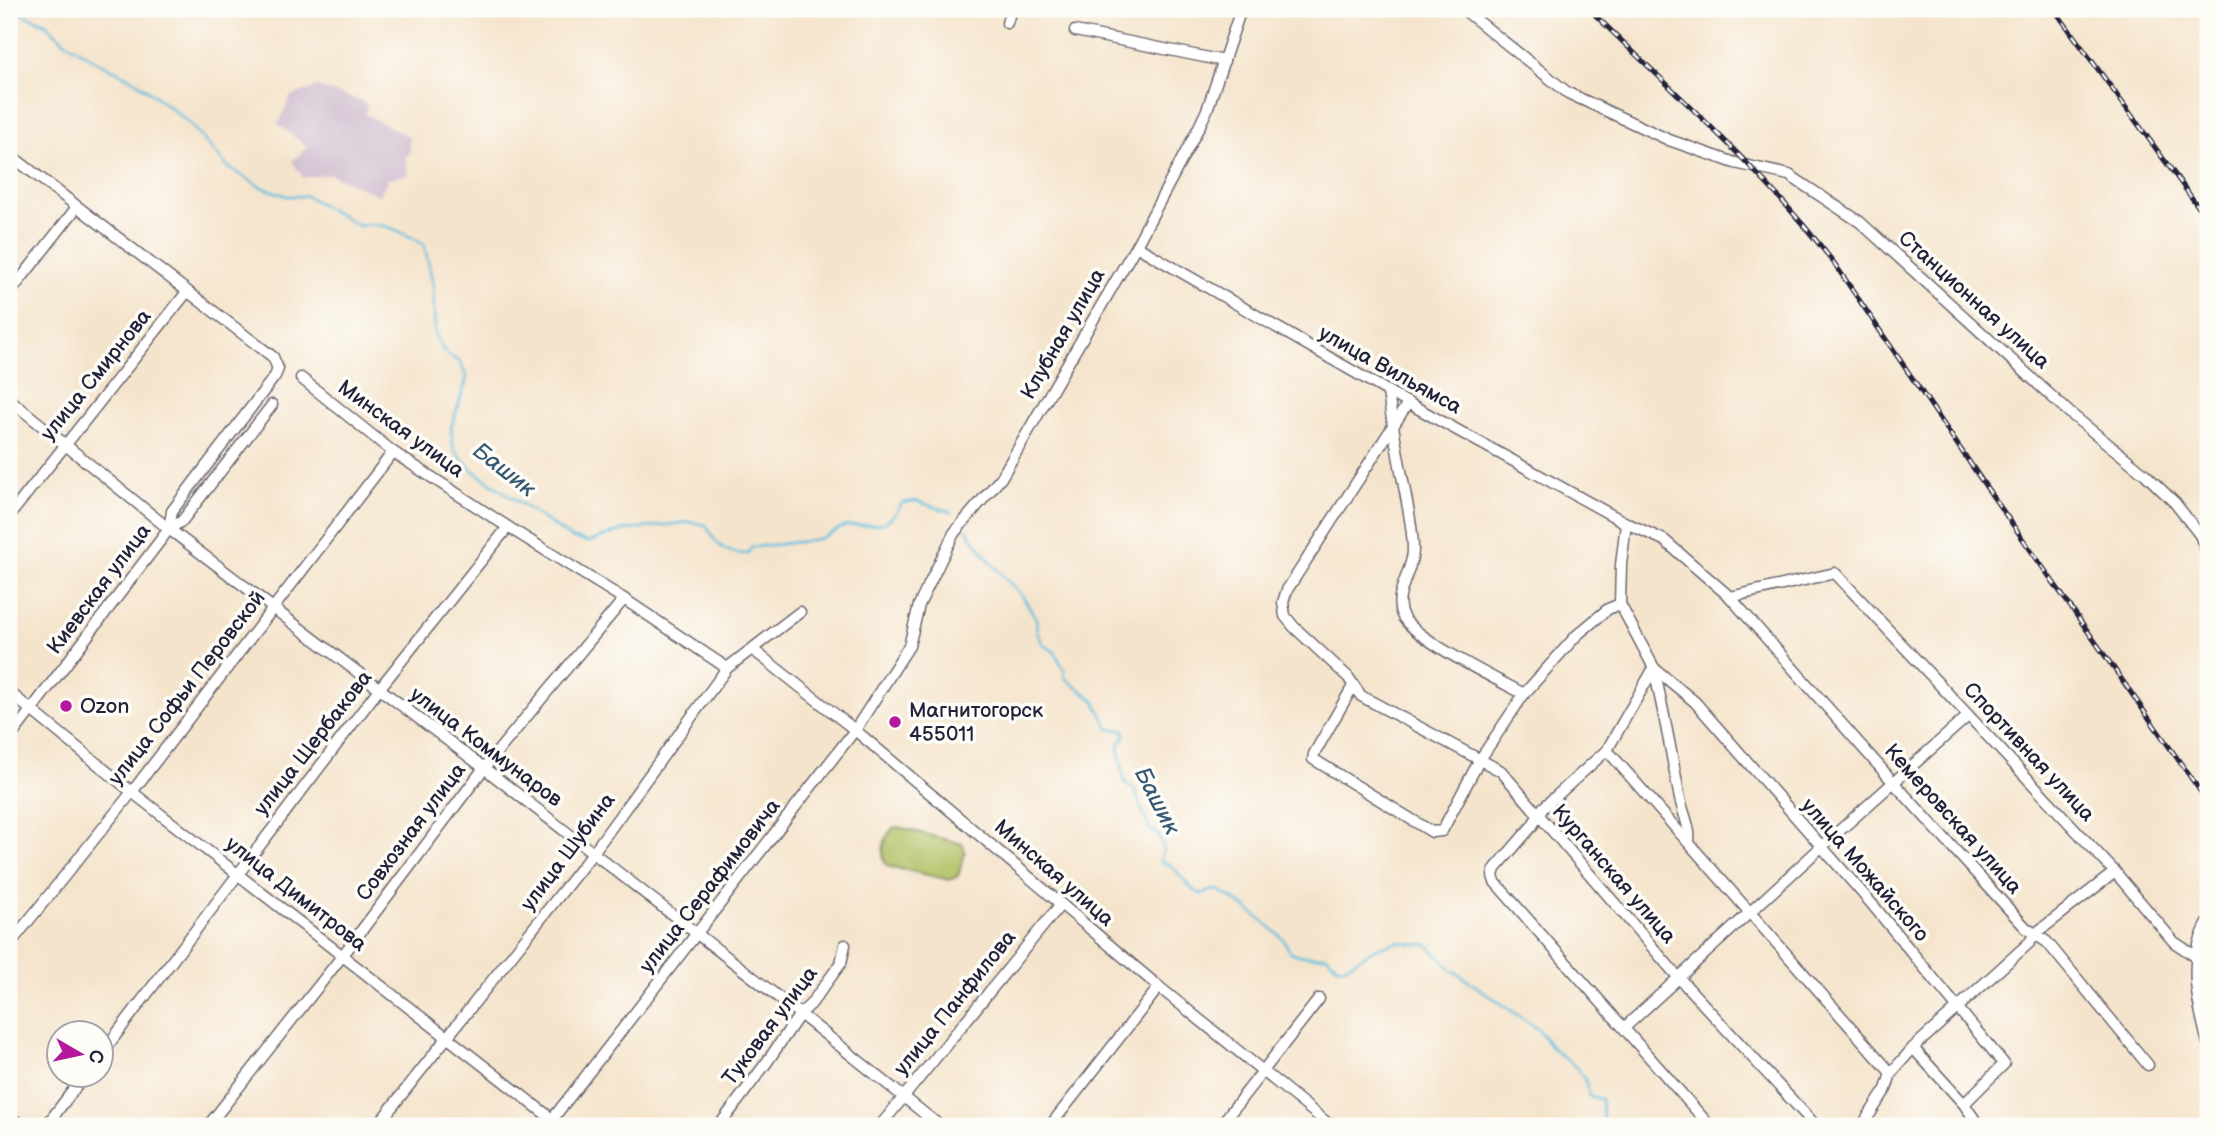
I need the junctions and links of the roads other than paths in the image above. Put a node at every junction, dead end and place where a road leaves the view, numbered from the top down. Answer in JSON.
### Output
{"nodes":[{"id":1,"x":1011,"y":9,"type":"edge"},
{"id":2,"x":1241,"y":9,"type":"edge"},
{"id":3,"x":1463,"y":9,"type":"edge"},
{"id":4,"x":1007,"y":23,"type":"dead end"},
{"id":5,"x":1075,"y":31,"type":"dead end"},
{"id":6,"x":1224,"y":61,"type":"junction"},
{"id":7,"x":9,"y":154,"type":"edge"},
{"id":8,"x":77,"y":207,"type":"junction"},
{"id":9,"x":1136,"y":246,"type":"junction"},
{"id":10,"x":187,"y":292,"type":"junction"},
{"id":11,"x":9,"y":294,"type":"edge"},
{"id":12,"x":301,"y":378,"type":"dead end"},
{"id":13,"x":1388,"y":392,"type":"junction"},
{"id":14,"x":9,"y":399,"type":"edge"},
{"id":15,"x":1408,"y":403,"type":"junction"},
{"id":16,"x":272,"y":405,"type":"dead end"},
{"id":17,"x":243,"y":418,"type":"junction"},
{"id":18,"x":254,"y":427,"type":"junction"},
{"id":19,"x":1392,"y":428,"type":"junction"},
{"id":20,"x":65,"y":444,"type":"junction"},
{"id":21,"x":393,"y":452,"type":"junction"},
{"id":22,"x":9,"y":516,"type":"edge"},
{"id":23,"x":1626,"y":523,"type":"junction"},
{"id":24,"x":508,"y":527,"type":"junction"},
{"id":25,"x":169,"y":529,"type":"junction"},
{"id":26,"x":2204,"y":539,"type":"edge"},
{"id":27,"x":2208,"y":555,"type":"edge"},
{"id":28,"x":1730,"y":597,"type":"junction"},
{"id":29,"x":624,"y":599,"type":"junction"},
{"id":30,"x":1620,"y":604,"type":"junction"},
{"id":31,"x":274,"y":608,"type":"junction"},
{"id":32,"x":800,"y":611,"type":"dead end"},
{"id":33,"x":752,"y":649,"type":"junction"},
{"id":34,"x":898,"y":665,"type":"joint"},
{"id":35,"x":727,"y":668,"type":"junction"},
{"id":36,"x":1654,"y":668,"type":"junction"},
{"id":37,"x":1353,"y":686,"type":"junction"},
{"id":38,"x":379,"y":690,"type":"junction"},
{"id":39,"x":9,"y":692,"type":"edge"},
{"id":40,"x":1524,"y":694,"type":"junction"},
{"id":41,"x":32,"y":709,"type":"junction"},
{"id":42,"x":1968,"y":716,"type":"junction"},
{"id":43,"x":855,"y":730,"type":"junction"},
{"id":44,"x":9,"y":739,"type":"edge"},
{"id":45,"x":1607,"y":750,"type":"junction"},
{"id":46,"x":1479,"y":761,"type":"junction"},
{"id":47,"x":484,"y":768,"type":"junction"},
{"id":48,"x":1894,"y":783,"type":"junction"},
{"id":49,"x":132,"y":792,"type":"junction"},
{"id":50,"x":1538,"y":816,"type":"junction"},
{"id":51,"x":1689,"y":842,"type":"junction"},
{"id":52,"x":1821,"y":848,"type":"junction"},
{"id":53,"x":592,"y":854,"type":"junction"},
{"id":54,"x":2115,"y":872,"type":"junction"},
{"id":55,"x":238,"y":873,"type":"junction"},
{"id":56,"x":1061,"y":904,"type":"junction"},
{"id":57,"x":1750,"y":912,"type":"junction"},
{"id":58,"x":2208,"y":923,"type":"edge"},
{"id":59,"x":2035,"y":934,"type":"junction"},
{"id":60,"x":697,"y":936,"type":"junction"},
{"id":61,"x":9,"y":945,"type":"edge"},
{"id":62,"x":845,"y":945,"type":"dead end"},
{"id":63,"x":343,"y":955,"type":"junction"},
{"id":64,"x":2196,"y":956,"type":"junction"},
{"id":65,"x":1678,"y":978,"type":"junction"},
{"id":66,"x":1160,"y":987,"type":"junction"},
{"id":67,"x":1319,"y":999,"type":"dead end"},
{"id":68,"x":1956,"y":1007,"type":"junction"},
{"id":69,"x":800,"y":1014,"type":"junction"},
{"id":70,"x":1624,"y":1028,"type":"junction"},
{"id":71,"x":116,"y":1034,"type":"edge"},
{"id":72,"x":448,"y":1038,"type":"junction"},
{"id":73,"x":2208,"y":1043,"type":"edge"},
{"id":74,"x":1913,"y":1048,"type":"junction"},
{"id":75,"x":2148,"y":1065,"type":"dead end"},
{"id":76,"x":1264,"y":1071,"type":"junction"},
{"id":77,"x":1891,"y":1073,"type":"junction"},
{"id":78,"x":73,"y":1090,"type":"edge"},
{"id":79,"x":903,"y":1098,"type":"junction"},
{"id":80,"x":1964,"y":1104,"type":"junction"},
{"id":81,"x":9,"y":1116,"type":"edge"},
{"id":82,"x":549,"y":1123,"type":"edge"},
{"id":83,"x":22,"y":1126,"type":"edge"},
{"id":84,"x":46,"y":1126,"type":"edge"},
{"id":85,"x":208,"y":1126,"type":"edge"},
{"id":86,"x":377,"y":1126,"type":"edge"},
{"id":87,"x":561,"y":1126,"type":"edge"},
{"id":88,"x":719,"y":1126,"type":"edge"},
{"id":89,"x":880,"y":1126,"type":"edge"},
{"id":90,"x":940,"y":1126,"type":"edge"},
{"id":91,"x":1050,"y":1126,"type":"edge"},
{"id":92,"x":1220,"y":1126,"type":"edge"},
{"id":93,"x":1331,"y":1126,"type":"edge"},
{"id":94,"x":1710,"y":1126,"type":"edge"},
{"id":95,"x":1816,"y":1126,"type":"edge"},
{"id":96,"x":1862,"y":1126,"type":"edge"},
{"id":97,"x":1979,"y":1126,"type":"edge"}],
"edges":[{"from":1,"to":4,"type":"street"},
{"from":2,"to":6,"type":"street","name":"Клубная улица"},
{"from":3,"to":26,"type":"street","name":"Станционная улица"},
{"from":5,"to":6,"type":"street"},
{"from":6,"to":9,"type":"street","name":"Клубная улица"},
{"from":7,"to":8,"type":"street"},
{"from":8,"to":10,"type":"street"},
{"from":8,"to":11,"type":"street"},
{"from":9,"to":13,"type":"street","name":"улица Вильямса"},
{"from":9,"to":34,"type":"street","name":"Клубная улица"},
{"from":10,"to":17,"type":"street","name":"Киевская улица"},
{"from":10,"to":20,"type":"street","name":"улица Смирнова"},
{"from":12,"to":21,"type":"street","name":"Минская улица"},
{"from":13,"to":15,"type":"street","name":"улица Вильямса"},
{"from":13,"to":19,"type":"street"},
{"from":14,"to":20,"type":"street","name":"улица Коммунаров"},
{"from":15,"to":19,"type":"street"},
{"from":15,"to":23,"type":"street","name":"улица Вильямса"},
{"from":16,"to":18,"type":"street","name":"Киевская улица"},
{"from":17,"to":18,"type":"street"},
{"from":17,"to":25,"type":"street","name":"Киевская улица"},
{"from":18,"to":25,"type":"street","name":"Киевская улица"},
{"from":19,"to":37,"type":"street","name":"Курганская улица"},
{"from":19,"to":40,"type":"street"},
{"from":20,"to":22,"type":"street","name":"улица Смирнова"},
{"from":20,"to":25,"type":"street","name":"улица Коммунаров"},
{"from":21,"to":24,"type":"street","name":"Минская улица"},
{"from":21,"to":31,"type":"street","name":"улица Софьи Перовской"},
{"from":23,"to":28,"type":"street","name":"улица Вильямса"},
{"from":23,"to":30,"type":"street"},
{"from":24,"to":29,"type":"street","name":"Минская улица"},
{"from":24,"to":38,"type":"street","name":"улица Щербакова"},
{"from":25,"to":31,"type":"street","name":"улица Коммунаров"},
{"from":25,"to":41,"type":"street","name":"Киевская улица"},
{"from":26,"to":27,"type":"street","name":"Станционная улица"},
{"from":28,"to":42,"type":"street","name":"Спортивная улица"},
{"from":28,"to":48,"type":"street","name":"Кемеровская улица"},
{"from":29,"to":35,"type":"street","name":"Минская улица"},
{"from":29,"to":47,"type":"street","name":"Совхозная улица"},
{"from":30,"to":36,"type":"street"},
{"from":30,"to":40,"type":"street"},
{"from":31,"to":38,"type":"street","name":"улица Коммунаров"},
{"from":31,"to":49,"type":"street","name":"улица Софьи Перовской"},
{"from":32,"to":33,"type":"street","name":"улица Шубина"},
{"from":33,"to":35,"type":"street","name":"улица Шубина"},
{"from":33,"to":43,"type":"street","name":"Минская улица"},
{"from":34,"to":43,"type":"street","name":"улица Серафимовича"},
{"from":35,"to":53,"type":"street","name":"улица Шубина"},
{"from":36,"to":45,"type":"street"},
{"from":36,"to":51,"type":"street"},
{"from":36,"to":52,"type":"street","name":"улица Можайского"},
{"from":37,"to":46,"type":"street","name":"Курганская улица"},
{"from":37,"to":46,"type":"street"},
{"from":38,"to":47,"type":"street","name":"улица Коммунаров"},
{"from":38,"to":55,"type":"street","name":"улица Щербакова"},
{"from":39,"to":41,"type":"street","name":"улица Димитрова"},
{"from":40,"to":46,"type":"street"},
{"from":41,"to":44,"type":"street","name":"Киевская улица"},
{"from":41,"to":49,"type":"street","name":"улица Димитрова"},
{"from":42,"to":48,"type":"street"},
{"from":42,"to":54,"type":"street","name":"Спортивная улица"},
{"from":43,"to":56,"type":"street","name":"Минская улица"},
{"from":43,"to":60,"type":"street","name":"улица Серафимовича"},
{"from":45,"to":50,"type":"street"},
{"from":45,"to":51,"type":"street"},
{"from":46,"to":50,"type":"street","name":"Курганская улица"},
{"from":47,"to":53,"type":"street","name":"улица Коммунаров"},
{"from":47,"to":63,"type":"street","name":"Совхозная улица"},
{"from":48,"to":52,"type":"street"},
{"from":48,"to":59,"type":"street","name":"Кемеровская улица"},
{"from":49,"to":55,"type":"street","name":"улица Димитрова"},
{"from":49,"to":61,"type":"street","name":"улица Софьи Перовской"},
{"from":50,"to":65,"type":"street","name":"Курганская улица"},
{"from":50,"to":70,"type":"street"},
{"from":51,"to":57,"type":"street"},
{"from":52,"to":57,"type":"street"},
{"from":52,"to":68,"type":"street","name":"улица Можайского"},
{"from":53,"to":60,"type":"street","name":"улица Коммунаров"},
{"from":53,"to":72,"type":"street","name":"улица Шубина"},
{"from":54,"to":59,"type":"street"},
{"from":54,"to":64,"type":"street","name":"Спортивная улица"},
{"from":55,"to":63,"type":"street","name":"улица Димитрова"},
{"from":55,"to":71,"type":"street","name":"улица Щербакова"},
{"from":56,"to":66,"type":"street","name":"Минская улица"},
{"from":56,"to":79,"type":"street","name":"улица Панфилова"},
{"from":57,"to":65,"type":"street"},
{"from":57,"to":77,"type":"street"},
{"from":58,"to":64,"type":"street"},
{"from":59,"to":68,"type":"street"},
{"from":59,"to":75,"type":"street","name":"Кемеровская улица"},
{"from":60,"to":69,"type":"street","name":"улица Коммунаров"},
{"from":60,"to":82,"type":"street","name":"улица Серафимовича"},
{"from":62,"to":69,"type":"street","name":"Туковая улица"},
{"from":63,"to":72,"type":"street","name":"улица Димитрова"},
{"from":63,"to":85,"type":"street","name":"Совхозная улица"},
{"from":64,"to":73,"type":"street"},
{"from":65,"to":70,"type":"street"},
{"from":65,"to":95,"type":"street","name":"Курганская улица"},
{"from":66,"to":76,"type":"street","name":"Минская улица"},
{"from":66,"to":91,"type":"street"},
{"from":67,"to":76,"type":"street"},
{"from":68,"to":74,"type":"street"},
{"from":68,"to":80,"type":"street","name":"улица Можайского"},
{"from":69,"to":79,"type":"street","name":"улица Коммунаров"},
{"from":69,"to":88,"type":"street","name":"Туковая улица"},
{"from":70,"to":94,"type":"street"},
{"from":72,"to":82,"type":"street","name":"улица Димитрова"},
{"from":72,"to":86,"type":"street","name":"улица Шубина"},
{"from":74,"to":77,"type":"street"},
{"from":74,"to":80,"type":"street"},
{"from":76,"to":92,"type":"street"},
{"from":76,"to":93,"type":"street","name":"Минская улица"},
{"from":77,"to":96,"type":"street"},
{"from":78,"to":84,"type":"street"},
{"from":79,"to":89,"type":"street","name":"улица Панфилова"},
{"from":79,"to":90,"type":"street","name":"улица Коммунаров"},
{"from":80,"to":97,"type":"street"},
{"from":81,"to":83,"type":"street"},
{"from":82,"to":87,"type":"street","name":"улица Димитрова"}]}
